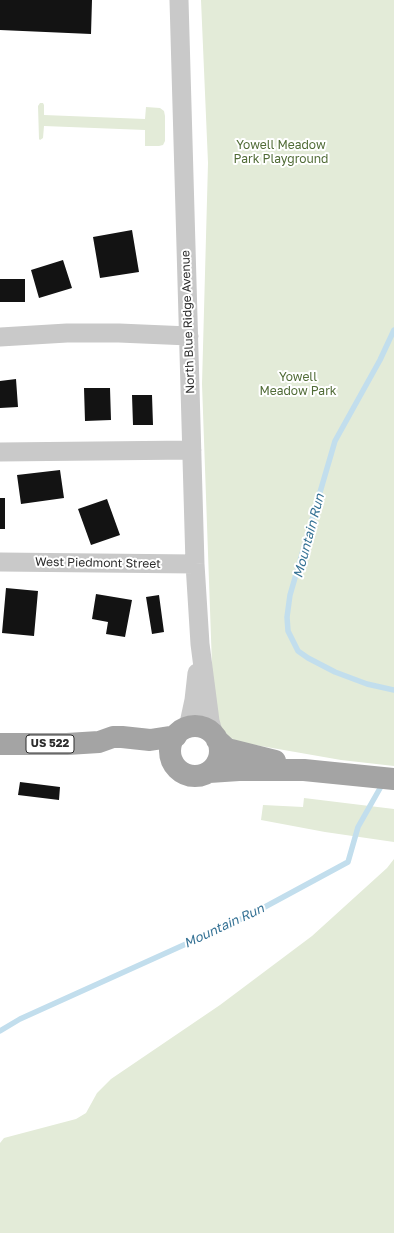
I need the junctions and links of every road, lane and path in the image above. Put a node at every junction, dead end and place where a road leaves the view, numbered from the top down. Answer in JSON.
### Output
{"nodes":[{"id":1,"x":179,"y":0,"type":"edge"},
{"id":2,"x":189,"y":336,"type":"junction"},
{"id":3,"x":0,"y":338,"type":"edge"},
{"id":4,"x":192,"y":450,"type":"junction"},
{"id":5,"x":0,"y":452,"type":"edge"},
{"id":6,"x":0,"y":562,"type":"edge"},
{"id":7,"x":195,"y":564,"type":"junction"},
{"id":8,"x":200,"y":644,"type":"junction"},
{"id":9,"x":182,"y":732,"type":"junction"},
{"id":10,"x":216,"y":737,"type":"junction"},
{"id":11,"x":99,"y":742,"type":"junction"},
{"id":12,"x":0,"y":744,"type":"edge"},
{"id":13,"x":178,"y":769,"type":"junction"},
{"id":14,"x":304,"y":770,"type":"junction"},
{"id":15,"x":209,"y":772,"type":"junction"},
{"id":16,"x":394,"y":779,"type":"edge"}],
"edges":[{"from":1,"to":2,"type":"street","name":"North Blue Ridge Avenue"},
{"from":2,"to":3,"type":"street"},
{"from":2,"to":4,"type":"street","name":"North Blue Ridge Avenue"},
{"from":4,"to":5,"type":"street"},
{"from":4,"to":7,"type":"street","name":"North Blue Ridge Avenue"},
{"from":6,"to":7,"type":"street","name":"West Piedmont Street"},
{"from":7,"to":8,"type":"street","name":"North Blue Ridge Avenue"},
{"from":8,"to":9,"type":"street","name":"North Blue Ridge Avenue"},
{"from":8,"to":10,"type":"street","name":"North Blue Ridge Avenue"},
{"from":9,"to":10,"type":"main road","number":"US 522"},
{"from":9,"to":11,"type":"main road","number":"US 522"},
{"from":9,"to":13,"type":"main road"},
{"from":10,"to":14,"type":"main road","number":"US 522"},
{"from":10,"to":15,"type":"main road"},
{"from":11,"to":12,"type":"main road","number":"US 522"},
{"from":11,"to":13,"type":"main road","number":"US 522"},
{"from":13,"to":15,"type":"main road","number":"US 522"},
{"from":14,"to":15,"type":"main road","number":"US 522"},
{"from":14,"to":16,"type":"main road","number":"US 522"}]}
